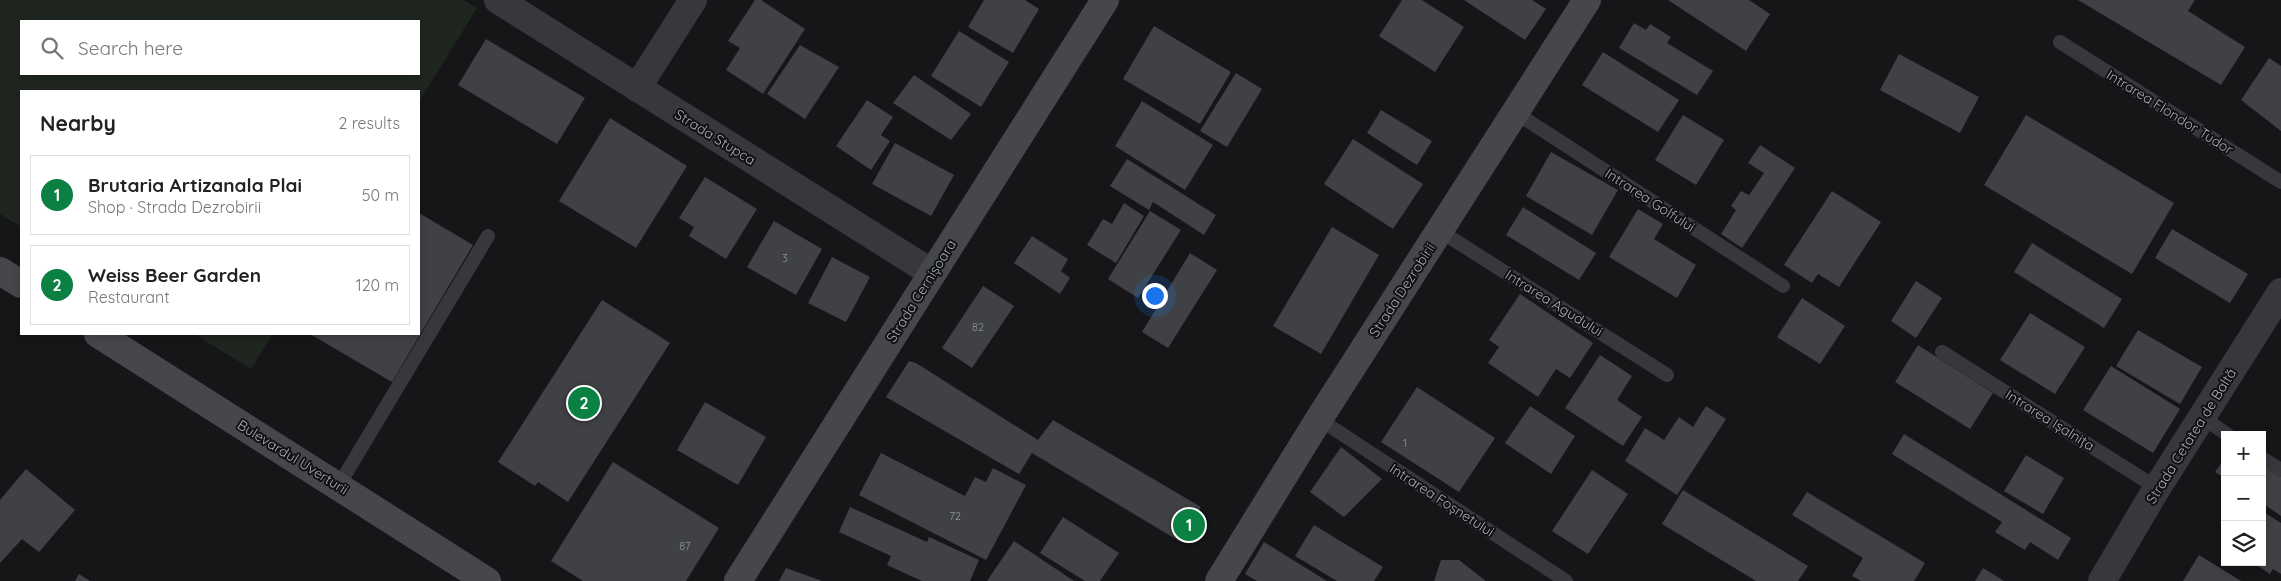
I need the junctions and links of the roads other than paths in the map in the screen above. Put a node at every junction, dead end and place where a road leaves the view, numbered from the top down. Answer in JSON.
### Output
{"nodes":[{"id":1,"x":498,"y":0,"type":"edge"},
{"id":2,"x":693,"y":0,"type":"edge"},
{"id":3,"x":1105,"y":0,"type":"edge"},
{"id":4,"x":1587,"y":0,"type":"edge"},
{"id":5,"x":2060,"y":42,"type":"dead end"},
{"id":6,"x":637,"y":88,"type":"junction"},
{"id":7,"x":1516,"y":113,"type":"junction"},
{"id":8,"x":2281,"y":182,"type":"edge"},
{"id":9,"x":1440,"y":231,"type":"junction"},
{"id":10,"x":488,"y":236,"type":"dead end"},
{"id":11,"x":0,"y":271,"type":"edge"},
{"id":12,"x":932,"y":273,"type":"junction"},
{"id":13,"x":20,"y":283,"type":"edge"},
{"id":14,"x":1784,"y":286,"type":"dead end"},
{"id":15,"x":2281,"y":292,"type":"edge"},
{"id":16,"x":100,"y":335,"type":"edge"},
{"id":17,"x":1942,"y":352,"type":"dead end"},
{"id":18,"x":1667,"y":375,"type":"dead end"},
{"id":19,"x":2202,"y":417,"type":"junction"},
{"id":20,"x":1319,"y":419,"type":"junction"},
{"id":21,"x":2222,"y":431,"type":"edge"},
{"id":22,"x":2266,"y":461,"type":"edge"},
{"id":23,"x":2281,"y":470,"type":"edge"},
{"id":24,"x":340,"y":485,"type":"junction"},
{"id":25,"x":2157,"y":488,"type":"junction"},
{"id":26,"x":487,"y":581,"type":"edge"},
{"id":27,"x":738,"y":581,"type":"edge"},
{"id":28,"x":1219,"y":581,"type":"edge"},
{"id":29,"x":1566,"y":581,"type":"edge"},
{"id":30,"x":2102,"y":581,"type":"edge"}],
"edges":[{"from":1,"to":6,"type":"street","name":"Strada Stupca"},
{"from":2,"to":6,"type":"street"},
{"from":3,"to":12,"type":"street","name":"Strada Cernișoara"},
{"from":4,"to":7,"type":"street","name":"Strada Dezrobirii"},
{"from":5,"to":8,"type":"lane","name":"Intrarea Flondor Tudor"},
{"from":6,"to":12,"type":"street","name":"Strada Stupca"},
{"from":7,"to":9,"type":"street","name":"Strada Dezrobirii"},
{"from":7,"to":14,"type":"lane","name":"Intrarea Golfului"},
{"from":9,"to":18,"type":"lane","name":"Intrarea Agudului"},
{"from":9,"to":20,"type":"street","name":"Strada Dezrobirii"},
{"from":10,"to":24,"type":"lane"},
{"from":11,"to":13,"type":"street"},
{"from":12,"to":27,"type":"street","name":"Strada Cernișoara"},
{"from":15,"to":19,"type":"street","name":"Strada Cetatea de Baltă"},
{"from":16,"to":24,"type":"street","name":"Bulevardul Uverturii"},
{"from":17,"to":25,"type":"lane","name":"Intrarea Ișalnița"},
{"from":19,"to":21,"type":"lane"},
{"from":19,"to":25,"type":"street","name":"Strada Cetatea de Baltă"},
{"from":20,"to":28,"type":"street","name":"Strada Dezrobirii"},
{"from":20,"to":29,"type":"lane","name":"Intrarea Foșnetului"},
{"from":22,"to":23,"type":"lane"},
{"from":24,"to":26,"type":"street","name":"Bulevardul Uverturii"},
{"from":25,"to":30,"type":"street","name":"Strada Cetatea de Baltă"}]}
